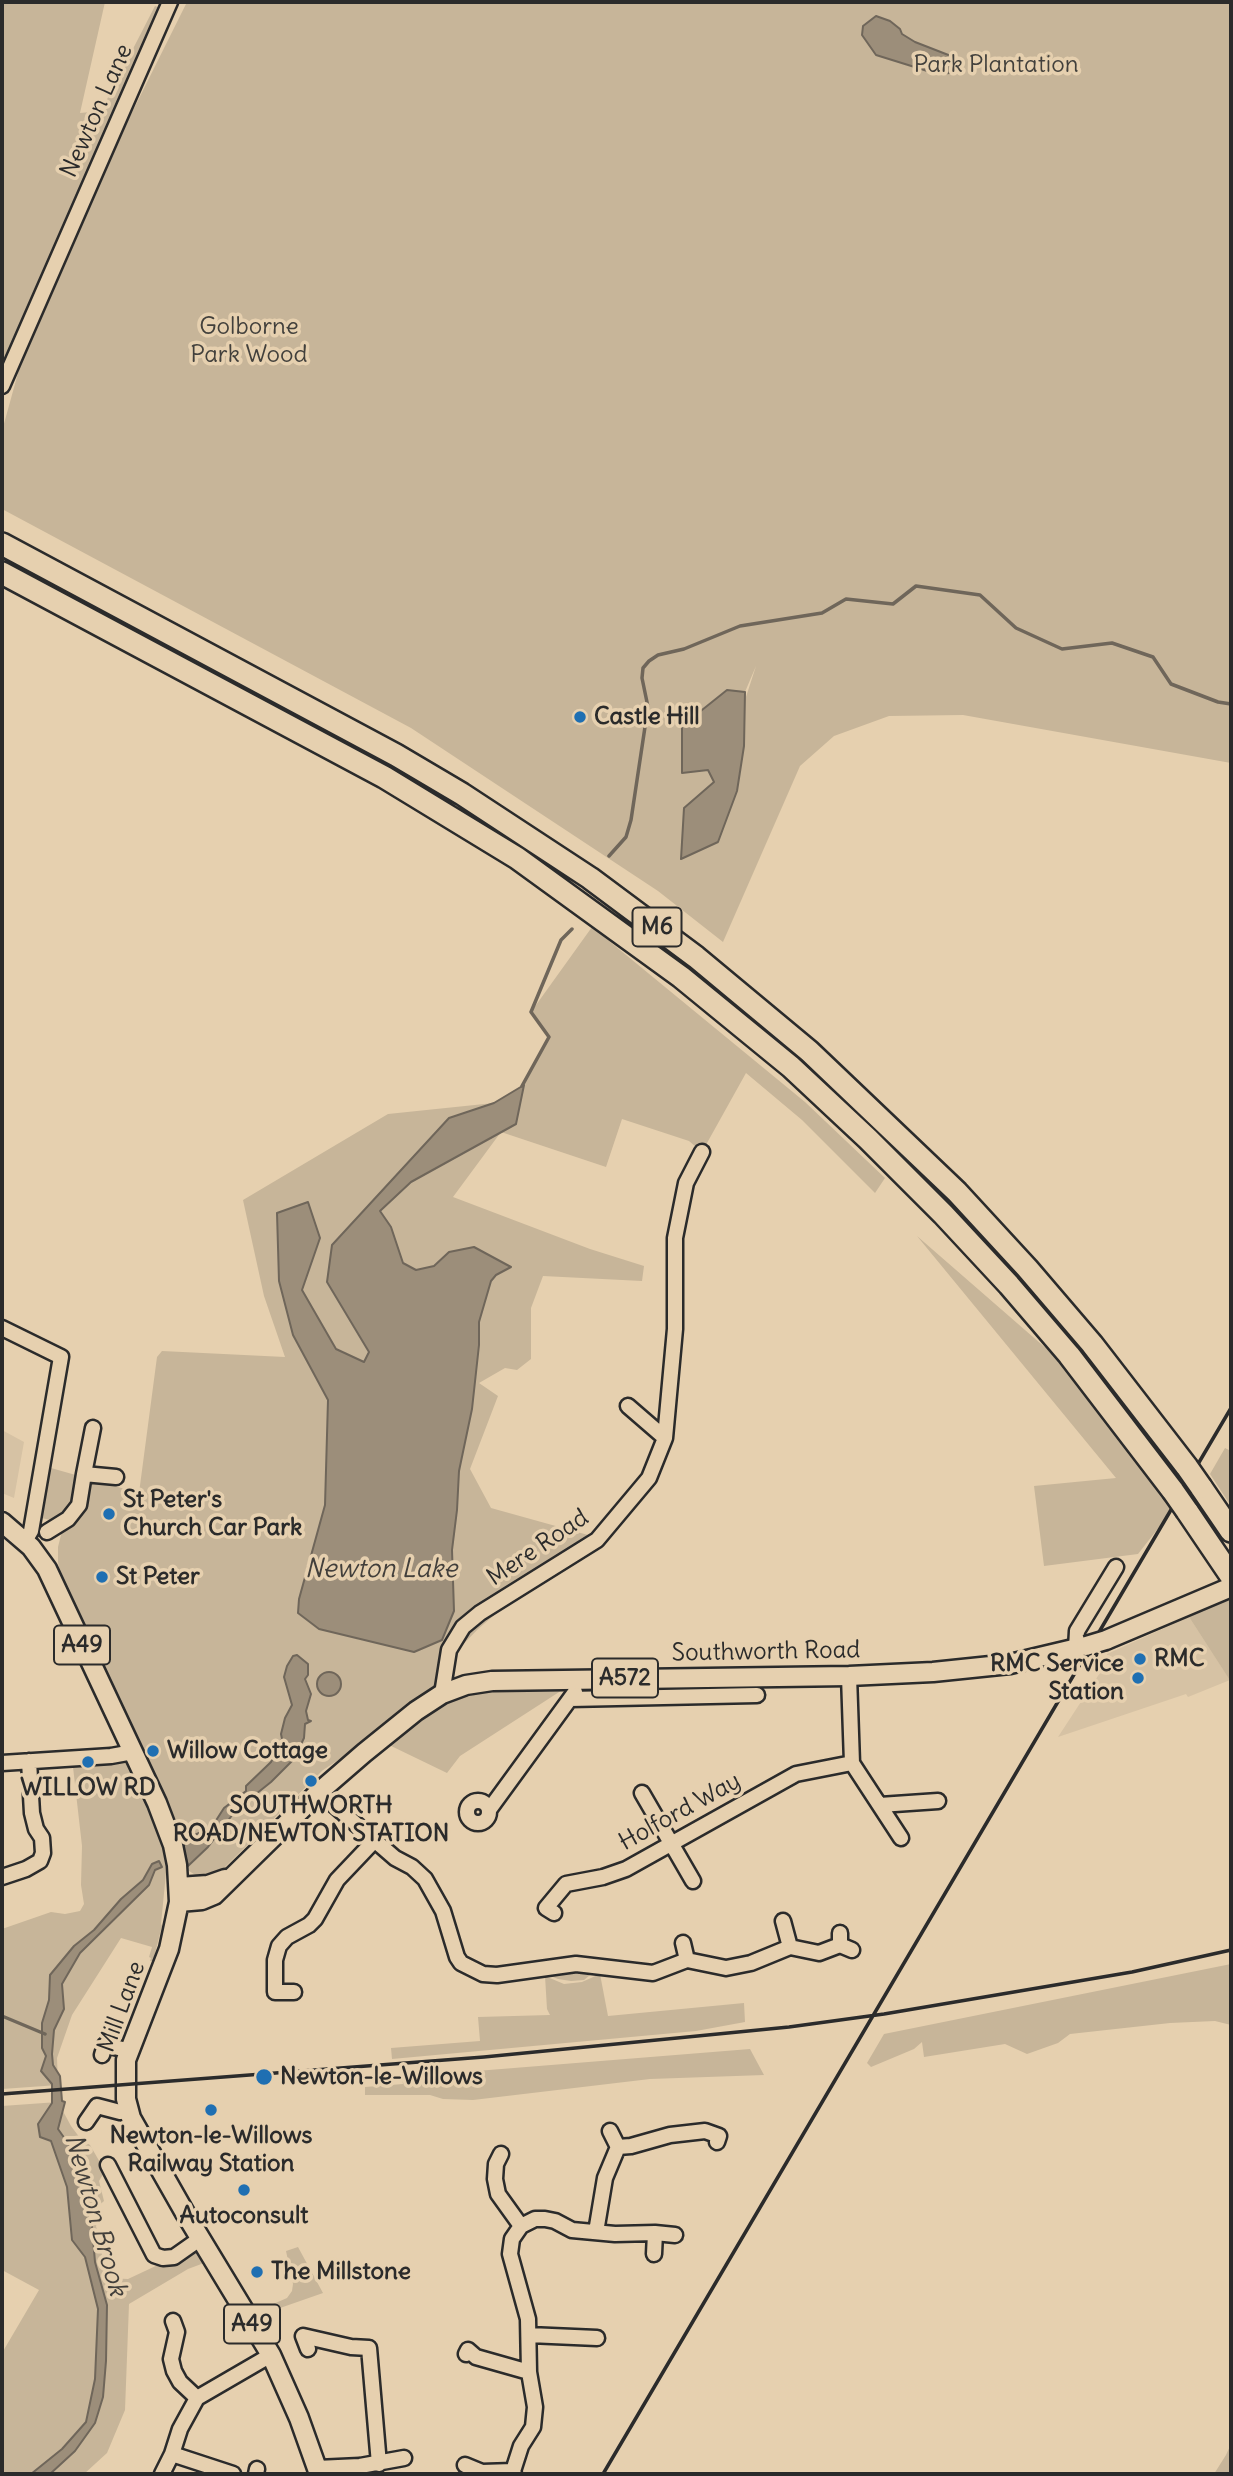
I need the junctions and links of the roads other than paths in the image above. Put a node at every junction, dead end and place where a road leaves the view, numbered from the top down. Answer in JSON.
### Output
{"nodes":[{"id":1,"x":170,"y":2,"type":"edge"},
{"id":2,"x":2,"y":386,"type":"edge"},
{"id":3,"x":2,"y":544,"type":"edge"},
{"id":4,"x":2,"y":573,"type":"edge"},
{"id":5,"x":702,"y":1152,"type":"dead end"},
{"id":6,"x":2,"y":1328,"type":"edge"},
{"id":7,"x":627,"y":1401,"type":"dead end"},
{"id":8,"x":93,"y":1428,"type":"dead end"},
{"id":9,"x":665,"y":1438,"type":"junction"},
{"id":10,"x":84,"y":1475,"type":"junction"},
{"id":11,"x":116,"y":1477,"type":"dead end"},
{"id":12,"x":2,"y":1522,"type":"edge"},
{"id":13,"x":1231,"y":1531,"type":"edge"},
{"id":14,"x":28,"y":1536,"type":"junction"},
{"id":15,"x":1116,"y":1566,"type":"dead end"},
{"id":16,"x":1231,"y":1578,"type":"edge"},
{"id":17,"x":1081,"y":1647,"type":"junction"},
{"id":18,"x":849,"y":1676,"type":"junction"},
{"id":19,"x":585,"y":1678,"type":"junction"},
{"id":20,"x":442,"y":1694,"type":"junction"},
{"id":21,"x":570,"y":1699,"type":"junction"},
{"id":22,"x":752,"y":1700,"type":"dead end"},
{"id":23,"x":132,"y":1752,"type":"junction"},
{"id":24,"x":29,"y":1761,"type":"junction"},
{"id":25,"x":2,"y":1763,"type":"edge"},
{"id":26,"x":852,"y":1763,"type":"junction"},
{"id":27,"x":319,"y":1792,"type":"junction"},
{"id":28,"x":642,"y":1793,"type":"dead end"},
{"id":29,"x":938,"y":1801,"type":"dead end"},
{"id":30,"x":880,"y":1805,"type":"junction"},
{"id":31,"x":489,"y":1810,"type":"dead end"},
{"id":32,"x":901,"y":1838,"type":"dead end"},
{"id":33,"x":375,"y":1840,"type":"junction"},
{"id":34,"x":671,"y":1843,"type":"junction"},
{"id":35,"x":2,"y":1877,"type":"edge"},
{"id":36,"x":693,"y":1881,"type":"dead end"},
{"id":37,"x":179,"y":1895,"type":"junction"},
{"id":38,"x":554,"y":1913,"type":"dead end"},
{"id":39,"x":783,"y":1918,"type":"dead end"},
{"id":40,"x":683,"y":1943,"type":"dead end"},
{"id":41,"x":844,"y":1943,"type":"dead end"},
{"id":42,"x":790,"y":1947,"type":"junction"},
{"id":43,"x":687,"y":1960,"type":"junction"},
{"id":44,"x":294,"y":1993,"type":"dead end"},
{"id":45,"x":105,"y":2045,"type":"dead end"},
{"id":46,"x":127,"y":2050,"type":"junction"},
{"id":47,"x":129,"y":2111,"type":"junction"},
{"id":48,"x":86,"y":2122,"type":"dead end"},
{"id":49,"x":610,"y":2131,"type":"dead end"},
{"id":50,"x":720,"y":2137,"type":"dead end"},
{"id":51,"x":618,"y":2147,"type":"junction"},
{"id":52,"x":502,"y":2155,"type":"dead end"},
{"id":53,"x":108,"y":2175,"type":"dead end"},
{"id":54,"x":521,"y":2226,"type":"junction"},
{"id":55,"x":596,"y":2232,"type":"junction"},
{"id":56,"x":655,"y":2233,"type":"junction"},
{"id":57,"x":674,"y":2235,"type":"dead end"},
{"id":58,"x":201,"y":2238,"type":"junction"},
{"id":59,"x":654,"y":2254,"type":"dead end"},
{"id":60,"x":179,"y":2329,"type":"dead end"},
{"id":61,"x":529,"y":2334,"type":"junction"},
{"id":62,"x":303,"y":2338,"type":"dead end"},
{"id":63,"x":597,"y":2339,"type":"dead end"},
{"id":64,"x":468,"y":2350,"type":"dead end"},
{"id":65,"x":271,"y":2355,"type":"junction"},
{"id":66,"x":529,"y":2372,"type":"junction"},
{"id":67,"x":197,"y":2398,"type":"junction"},
{"id":68,"x":172,"y":2454,"type":"junction"},
{"id":69,"x":404,"y":2458,"type":"dead end"},
{"id":70,"x":379,"y":2464,"type":"junction"},
{"id":71,"x":464,"y":2464,"type":"dead end"},
{"id":72,"x":318,"y":2471,"type":"edge"},
{"id":73,"x":514,"y":2473,"type":"edge"},
{"id":74,"x":162,"y":2474,"type":"edge"},
{"id":75,"x":233,"y":2474,"type":"edge"}],
"edges":[{"from":1,"to":2,"type":"street","name":"Newton Lane"},
{"from":3,"to":13,"type":"highway","number":"M6","bridge":true},
{"from":4,"to":16,"type":"highway","number":"M6","bridge":true},
{"from":5,"to":9,"type":"street","name":"Mere Road"},
{"from":6,"to":14,"type":"street"},
{"from":7,"to":9,"type":"street"},
{"from":8,"to":10,"type":"street"},
{"from":9,"to":20,"type":"street","name":"Mere Road"},
{"from":10,"to":11,"type":"street"},
{"from":10,"to":14,"type":"street"},
{"from":12,"to":14,"type":"main road","number":"A49"},
{"from":14,"to":23,"type":"main road","number":"A49"},
{"from":15,"to":17,"type":"street"},
{"from":16,"to":17,"type":"main road","name":"Southworth Road","number":"A572","bridge":true},
{"from":17,"to":18,"type":"main road","name":"Southworth Road","number":"A572"},
{"from":18,"to":19,"type":"main road","name":"Southworth Road","number":"A572"},
{"from":18,"to":26,"type":"street"},
{"from":19,"to":20,"type":"main road","name":"Southworth Road","number":"A572"},
{"from":19,"to":21,"type":"street"},
{"from":20,"to":27,"type":"main road","name":"Southworth Road","number":"A572"},
{"from":21,"to":22,"type":"street"},
{"from":21,"to":31,"type":"street"},
{"from":23,"to":24,"type":"street"},
{"from":23,"to":37,"type":"main road","number":"A49"},
{"from":24,"to":25,"type":"street"},
{"from":24,"to":35,"type":"street"},
{"from":26,"to":30,"type":"street"},
{"from":26,"to":34,"type":"street","name":"Holford Way"},
{"from":27,"to":33,"type":"street"},
{"from":27,"to":37,"type":"main road","name":"Southworth Road","number":"A572"},
{"from":28,"to":34,"type":"street"},
{"from":29,"to":30,"type":"street"},
{"from":30,"to":32,"type":"street"},
{"from":33,"to":43,"type":"street"},
{"from":33,"to":44,"type":"street"},
{"from":34,"to":36,"type":"street"},
{"from":34,"to":38,"type":"street","name":"Holford Way"},
{"from":37,"to":46,"type":"main road","name":"Mill Lane","number":"A49"},
{"from":39,"to":42,"type":"street"},
{"from":40,"to":43,"type":"street"},
{"from":41,"to":42,"type":"street"},
{"from":42,"to":43,"type":"street"},
{"from":45,"to":46,"type":"street"},
{"from":46,"to":47,"type":"main road","name":"Mill Lane","number":"A49"},
{"from":47,"to":48,"type":"street"},
{"from":47,"to":58,"type":"main road","name":"Mill Lane","number":"A49"},
{"from":49,"to":51,"type":"street"},
{"from":50,"to":51,"type":"street"},
{"from":51,"to":55,"type":"street"},
{"from":52,"to":54,"type":"street"},
{"from":53,"to":58,"type":"street"},
{"from":54,"to":55,"type":"street"},
{"from":54,"to":61,"type":"street"},
{"from":55,"to":56,"type":"street"},
{"from":56,"to":57,"type":"street"},
{"from":56,"to":59,"type":"street"},
{"from":58,"to":65,"type":"main road","name":"Mill Lane","number":"A49"},
{"from":60,"to":67,"type":"street"},
{"from":61,"to":63,"type":"street"},
{"from":61,"to":66,"type":"street"},
{"from":62,"to":70,"type":"street"},
{"from":64,"to":66,"type":"street"},
{"from":65,"to":67,"type":"street"},
{"from":65,"to":72,"type":"main road","name":"Mill Lane","number":"A49"},
{"from":66,"to":73,"type":"street"},
{"from":67,"to":68,"type":"street"},
{"from":68,"to":74,"type":"street"},
{"from":68,"to":75,"type":"street"},
{"from":69,"to":70,"type":"street"},
{"from":70,"to":72,"type":"street"},
{"from":71,"to":73,"type":"street"}]}
